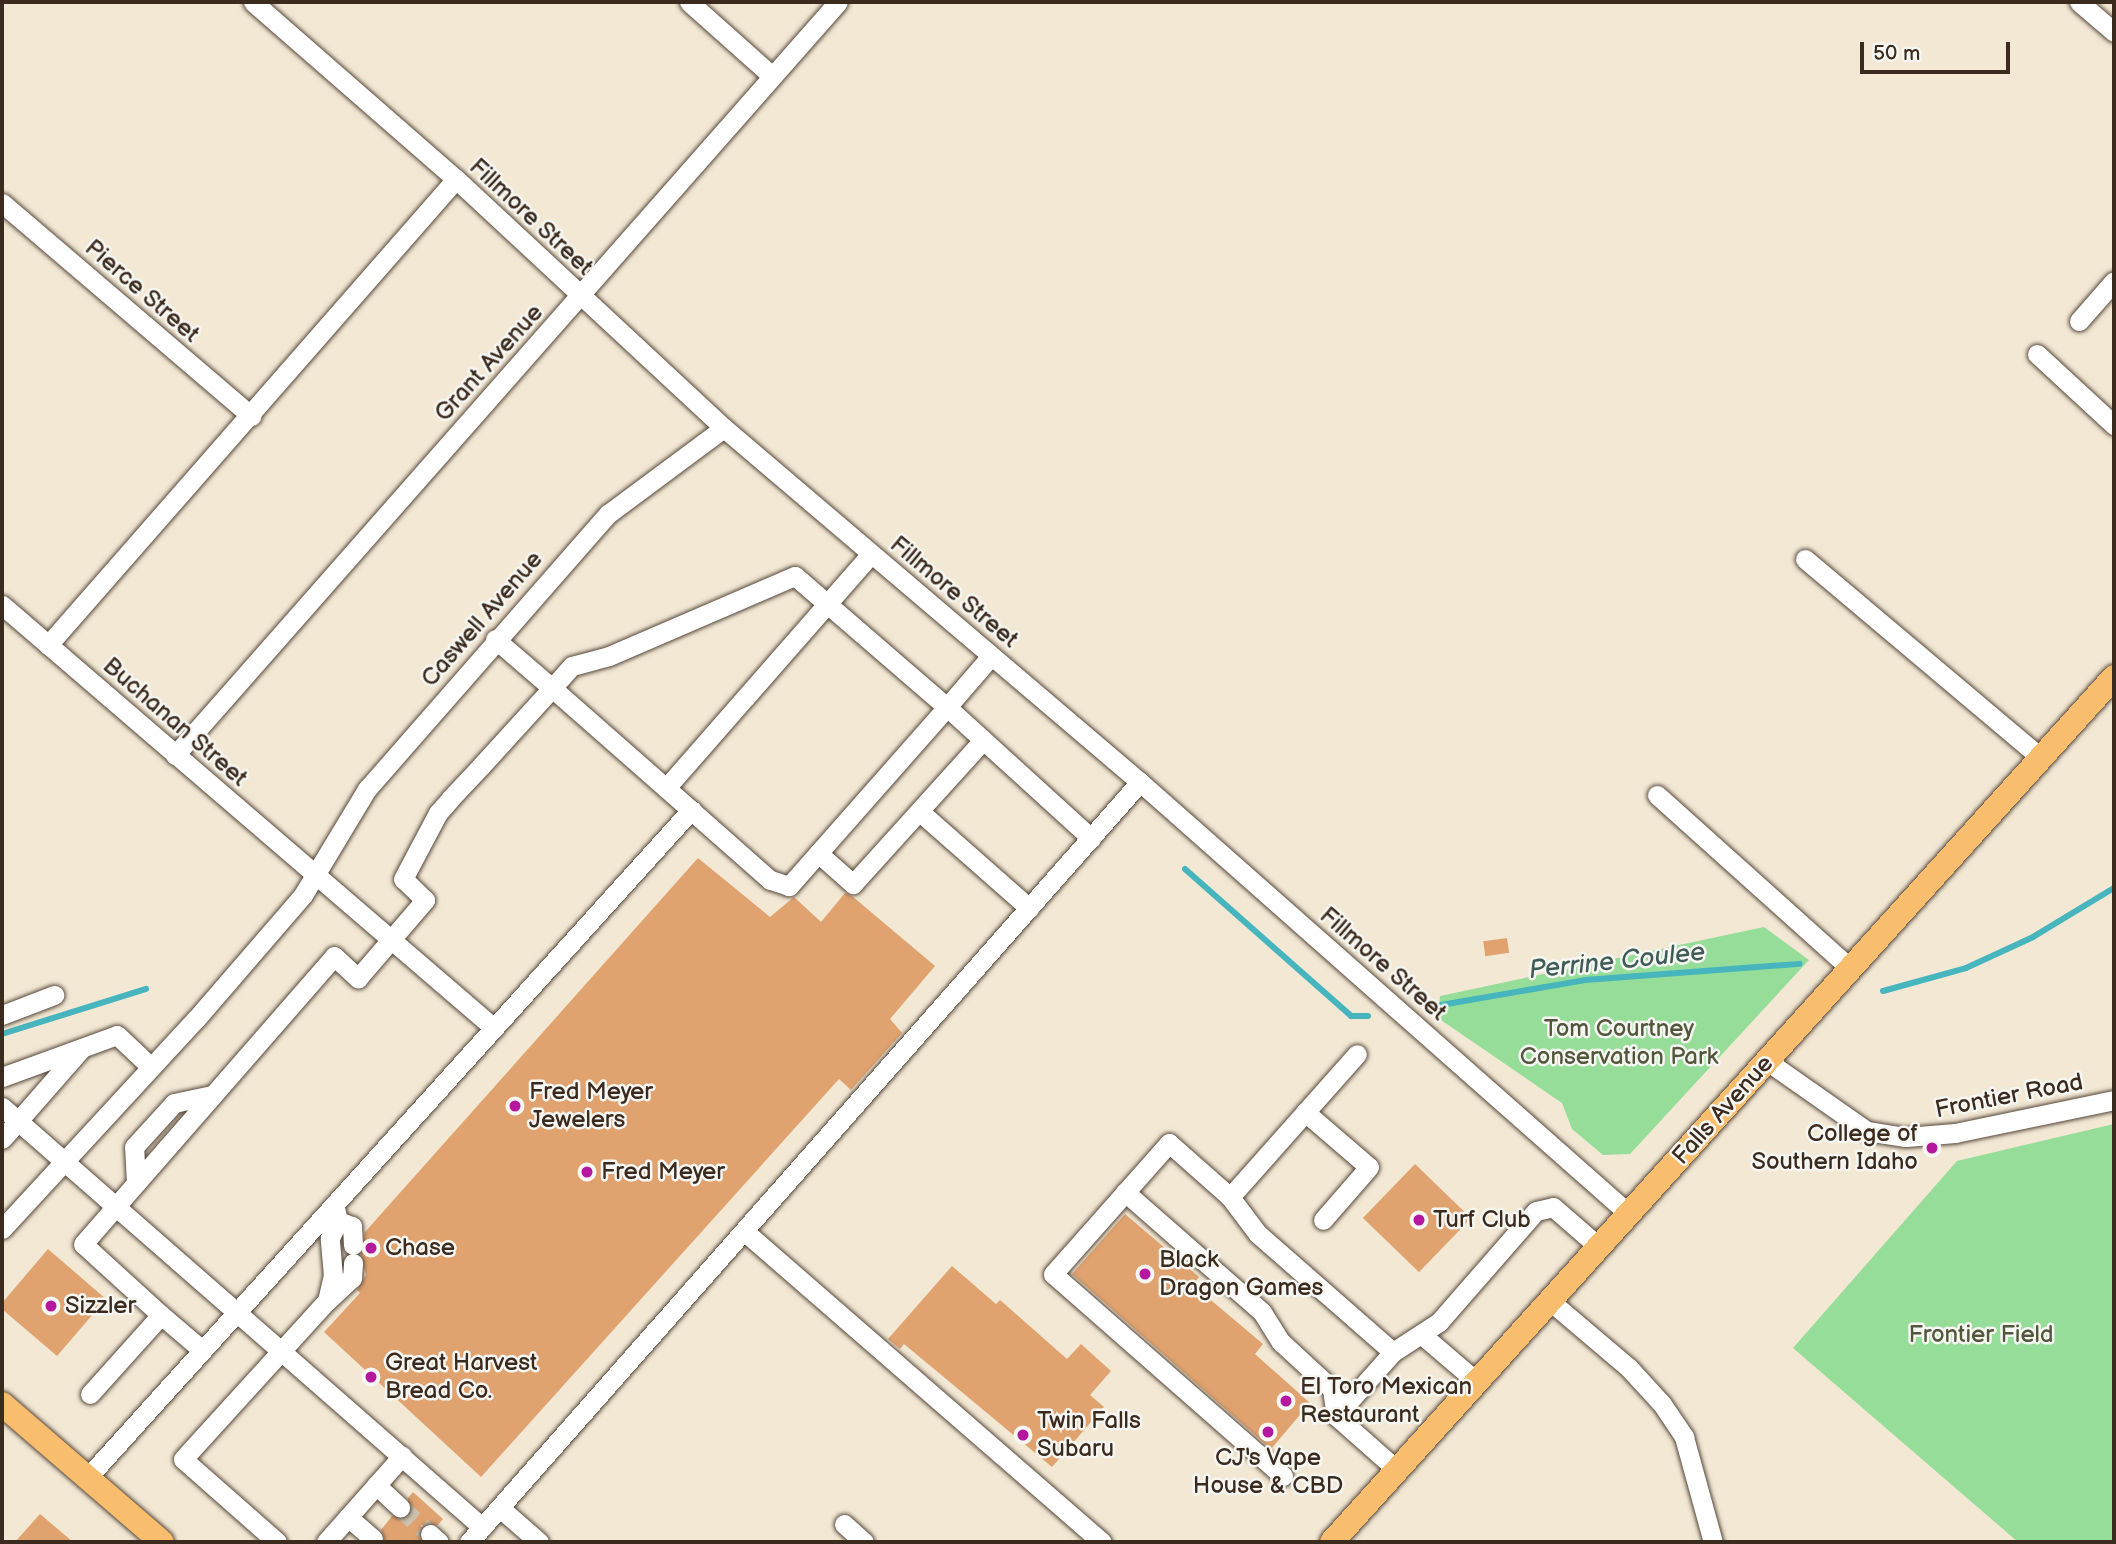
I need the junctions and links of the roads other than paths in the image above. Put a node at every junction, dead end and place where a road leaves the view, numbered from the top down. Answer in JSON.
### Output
{"nodes":[{"id":1,"x":253,"y":2,"type":"edge"},
{"id":2,"x":689,"y":2,"type":"edge"},
{"id":3,"x":838,"y":2,"type":"edge"},
{"id":4,"x":2079,"y":2,"type":"edge"},
{"id":5,"x":2114,"y":32,"type":"edge"},
{"id":6,"x":772,"y":76,"type":"junction"},
{"id":7,"x":456,"y":179,"type":"junction"},
{"id":8,"x":2,"y":203,"type":"edge"},
{"id":9,"x":2114,"y":281,"type":"edge"},
{"id":10,"x":580,"y":297,"type":"junction"},
{"id":11,"x":2079,"y":321,"type":"dead end"},
{"id":12,"x":2037,"y":354,"type":"dead end"},
{"id":13,"x":251,"y":416,"type":"junction"},
{"id":14,"x":2114,"y":425,"type":"edge"},
{"id":15,"x":724,"y":428,"type":"junction"},
{"id":16,"x":871,"y":554,"type":"junction"},
{"id":17,"x":1805,"y":559,"type":"dead end"},
{"id":18,"x":827,"y":603,"type":"junction"},
{"id":19,"x":2,"y":605,"type":"edge"},
{"id":20,"x":495,"y":639,"type":"junction"},
{"id":21,"x":48,"y":645,"type":"junction"},
{"id":22,"x":991,"y":656,"type":"junction"},
{"id":23,"x":2114,"y":677,"type":"edge"},
{"id":24,"x":552,"y":688,"type":"junction"},
{"id":25,"x":947,"y":707,"type":"junction"},
{"id":26,"x":983,"y":740,"type":"junction"},
{"id":27,"x":175,"y":755,"type":"junction"},
{"id":28,"x":2041,"y":758,"type":"junction"},
{"id":29,"x":1140,"y":782,"type":"junction"},
{"id":30,"x":666,"y":788,"type":"junction"},
{"id":31,"x":1657,"y":795,"type":"dead end"},
{"id":32,"x":691,"y":810,"type":"junction"},
{"id":33,"x":919,"y":811,"type":"junction"},
{"id":34,"x":1091,"y":838,"type":"junction"},
{"id":35,"x":818,"y":853,"type":"junction"},
{"id":36,"x":315,"y":876,"type":"junction"},
{"id":37,"x":1029,"y":908,"type":"junction"},
{"id":38,"x":390,"y":940,"type":"junction"},
{"id":39,"x":1850,"y":969,"type":"junction"},
{"id":40,"x":54,"y":995,"type":"dead end"},
{"id":41,"x":2,"y":1015,"type":"edge"},
{"id":42,"x":494,"y":1028,"type":"junction"},
{"id":43,"x":82,"y":1048,"type":"junction"},
{"id":44,"x":1357,"y":1054,"type":"dead end"},
{"id":45,"x":1767,"y":1061,"type":"junction"},
{"id":46,"x":151,"y":1067,"type":"junction"},
{"id":47,"x":2,"y":1077,"type":"edge"},
{"id":48,"x":2114,"y":1100,"type":"edge"},
{"id":49,"x":2,"y":1107,"type":"edge"},
{"id":50,"x":1305,"y":1112,"type":"junction"},
{"id":51,"x":18,"y":1121,"type":"junction"},
{"id":52,"x":2,"y":1139,"type":"edge"},
{"id":53,"x":63,"y":1159,"type":"junction"},
{"id":54,"x":1125,"y":1192,"type":"junction"},
{"id":55,"x":1230,"y":1197,"type":"junction"},
{"id":56,"x":116,"y":1206,"type":"junction"},
{"id":57,"x":336,"y":1213,"type":"junction"},
{"id":58,"x":1629,"y":1214,"type":"junction"},
{"id":59,"x":1323,"y":1220,"type":"dead end"},
{"id":60,"x":2,"y":1229,"type":"edge"},
{"id":61,"x":744,"y":1231,"type":"junction"},
{"id":62,"x":1599,"y":1247,"type":"junction"},
{"id":63,"x":327,"y":1301,"type":"junction"},
{"id":64,"x":1550,"y":1301,"type":"junction"},
{"id":65,"x":237,"y":1312,"type":"junction"},
{"id":66,"x":161,"y":1315,"type":"junction"},
{"id":67,"x":1421,"y":1334,"type":"junction"},
{"id":68,"x":281,"y":1349,"type":"junction"},
{"id":69,"x":202,"y":1350,"type":"junction"},
{"id":70,"x":1393,"y":1352,"type":"junction"},
{"id":71,"x":1477,"y":1382,"type":"junction"},
{"id":72,"x":90,"y":1394,"type":"dead end"},
{"id":73,"x":5,"y":1413,"type":"edge"},
{"id":74,"x":1336,"y":1416,"type":"junction"},
{"id":75,"x":402,"y":1456,"type":"junction"},
{"id":76,"x":1397,"y":1470,"type":"junction"},
{"id":77,"x":1283,"y":1476,"type":"dead end"},
{"id":78,"x":87,"y":1478,"type":"junction"},
{"id":79,"x":376,"y":1485,"type":"junction"},
{"id":80,"x":400,"y":1507,"type":"tunnel mouth"},
{"id":81,"x":500,"y":1508,"type":"junction"},
{"id":82,"x":348,"y":1517,"type":"junction"},
{"id":83,"x":844,"y":1524,"type":"dead end"},
{"id":84,"x":482,"y":1527,"type":"junction"},
{"id":85,"x":373,"y":1539,"type":"dead end"},
{"id":86,"x":162,"y":1542,"type":"edge"},
{"id":87,"x":277,"y":1542,"type":"edge"},
{"id":88,"x":326,"y":1542,"type":"edge"},
{"id":89,"x":469,"y":1542,"type":"edge"},
{"id":90,"x":539,"y":1542,"type":"edge"},
{"id":91,"x":864,"y":1542,"type":"edge"},
{"id":92,"x":1102,"y":1542,"type":"edge"},
{"id":93,"x":1332,"y":1542,"type":"edge"},
{"id":94,"x":1713,"y":1542,"type":"edge"}],
"edges":[{"from":1,"to":7,"type":"street","name":"Fillmore Street"},
{"from":2,"to":6,"type":"street"},
{"from":3,"to":6,"type":"street","name":"Grant Avenue"},
{"from":4,"to":5,"type":"street"},
{"from":6,"to":10,"type":"street","name":"Grant Avenue"},
{"from":7,"to":10,"type":"street","name":"Fillmore Street"},
{"from":7,"to":13,"type":"street"},
{"from":8,"to":13,"type":"street","name":"Pierce Street"},
{"from":9,"to":11,"type":"street"},
{"from":10,"to":15,"type":"street","name":"Fillmore Street"},
{"from":10,"to":27,"type":"street","name":"Grant Avenue"},
{"from":12,"to":14,"type":"street"},
{"from":13,"to":21,"type":"street"},
{"from":15,"to":16,"type":"street","name":"Fillmore Street"},
{"from":15,"to":20,"type":"street","name":"Caswell Avenue"},
{"from":16,"to":18,"type":"street"},
{"from":16,"to":22,"type":"street","name":"Fillmore Street"},
{"from":17,"to":28,"type":"street"},
{"from":18,"to":24,"type":"street"},
{"from":18,"to":25,"type":"street"},
{"from":18,"to":30,"type":"street"},
{"from":19,"to":21,"type":"street","name":"Buchanan Street"},
{"from":20,"to":24,"type":"street"},
{"from":20,"to":36,"type":"street","name":"Caswell Avenue"},
{"from":21,"to":27,"type":"street","name":"Buchanan Street"},
{"from":22,"to":25,"type":"street"},
{"from":22,"to":29,"type":"street","name":"Fillmore Street"},
{"from":23,"to":28,"type":"main road","name":"Falls Avenue"},
{"from":24,"to":30,"type":"street"},
{"from":24,"to":38,"type":"street"},
{"from":25,"to":26,"type":"street"},
{"from":25,"to":35,"type":"street"},
{"from":26,"to":33,"type":"street"},
{"from":26,"to":34,"type":"street"},
{"from":27,"to":36,"type":"street","name":"Buchanan Street"},
{"from":28,"to":39,"type":"main road","name":"Falls Avenue"},
{"from":29,"to":34,"type":"street"},
{"from":29,"to":58,"type":"street","name":"Fillmore Street"},
{"from":30,"to":32,"type":"street"},
{"from":31,"to":39,"type":"street"},
{"from":32,"to":35,"type":"street"},
{"from":32,"to":42,"type":"street"},
{"from":33,"to":35,"type":"street"},
{"from":33,"to":37,"type":"street"},
{"from":34,"to":37,"type":"street"},
{"from":36,"to":38,"type":"street","name":"Buchanan Street"},
{"from":36,"to":46,"type":"street","name":"Caswell Avenue"},
{"from":37,"to":61,"type":"street"},
{"from":38,"to":42,"type":"street","name":"Buchanan Street"},
{"from":38,"to":56,"type":"street"},
{"from":39,"to":45,"type":"main road","name":"Falls Avenue"},
{"from":40,"to":41,"type":"street"},
{"from":42,"to":57,"type":"street"},
{"from":43,"to":46,"type":"street"},
{"from":43,"to":47,"type":"street"},
{"from":43,"to":51,"type":"street"},
{"from":44,"to":50,"type":"street"},
{"from":45,"to":48,"type":"street","name":"Frontier Road"},
{"from":45,"to":58,"type":"main road","name":"Falls Avenue"},
{"from":46,"to":53,"type":"street","name":"Caswell Avenue"},
{"from":49,"to":51,"type":"street"},
{"from":50,"to":55,"type":"street"},
{"from":50,"to":59,"type":"street"},
{"from":51,"to":52,"type":"street"},
{"from":51,"to":53,"type":"street"},
{"from":53,"to":56,"type":"street"},
{"from":53,"to":60,"type":"street","name":"Caswell Avenue"},
{"from":54,"to":55,"type":"street"},
{"from":54,"to":74,"type":"street"},
{"from":54,"to":77,"type":"street"},
{"from":55,"to":70,"type":"street"},
{"from":56,"to":65,"type":"street"},
{"from":56,"to":66,"type":"street"},
{"from":57,"to":63,"type":"street"},
{"from":57,"to":63,"type":"street"},
{"from":57,"to":65,"type":"street"},
{"from":58,"to":62,"type":"main road","name":"Falls Avenue"},
{"from":61,"to":81,"type":"street"},
{"from":61,"to":92,"type":"street"},
{"from":62,"to":64,"type":"main road","name":"Falls Avenue"},
{"from":62,"to":67,"type":"street"},
{"from":63,"to":68,"type":"street"},
{"from":64,"to":71,"type":"main road","name":"Falls Avenue"},
{"from":64,"to":94,"type":"street"},
{"from":65,"to":68,"type":"street"},
{"from":65,"to":69,"type":"street"},
{"from":66,"to":69,"type":"street"},
{"from":66,"to":72,"type":"street"},
{"from":67,"to":70,"type":"street"},
{"from":67,"to":71,"type":"street"},
{"from":68,"to":75,"type":"street"},
{"from":68,"to":87,"type":"street"},
{"from":69,"to":78,"type":"street"},
{"from":70,"to":74,"type":"street"},
{"from":71,"to":76,"type":"main road","name":"Falls Avenue"},
{"from":73,"to":78,"type":"main road"},
{"from":74,"to":76,"type":"street"},
{"from":75,"to":79,"type":"street"},
{"from":75,"to":84,"type":"street"},
{"from":76,"to":93,"type":"main road","name":"Falls Avenue"},
{"from":78,"to":86,"type":"main road"},
{"from":79,"to":80,"type":"street"},
{"from":79,"to":82,"type":"street"},
{"from":81,"to":84,"type":"street"},
{"from":81,"to":90,"type":"street"},
{"from":82,"to":85,"type":"street"},
{"from":82,"to":88,"type":"street"},
{"from":83,"to":91,"type":"street"},
{"from":84,"to":89,"type":"street"}]}
